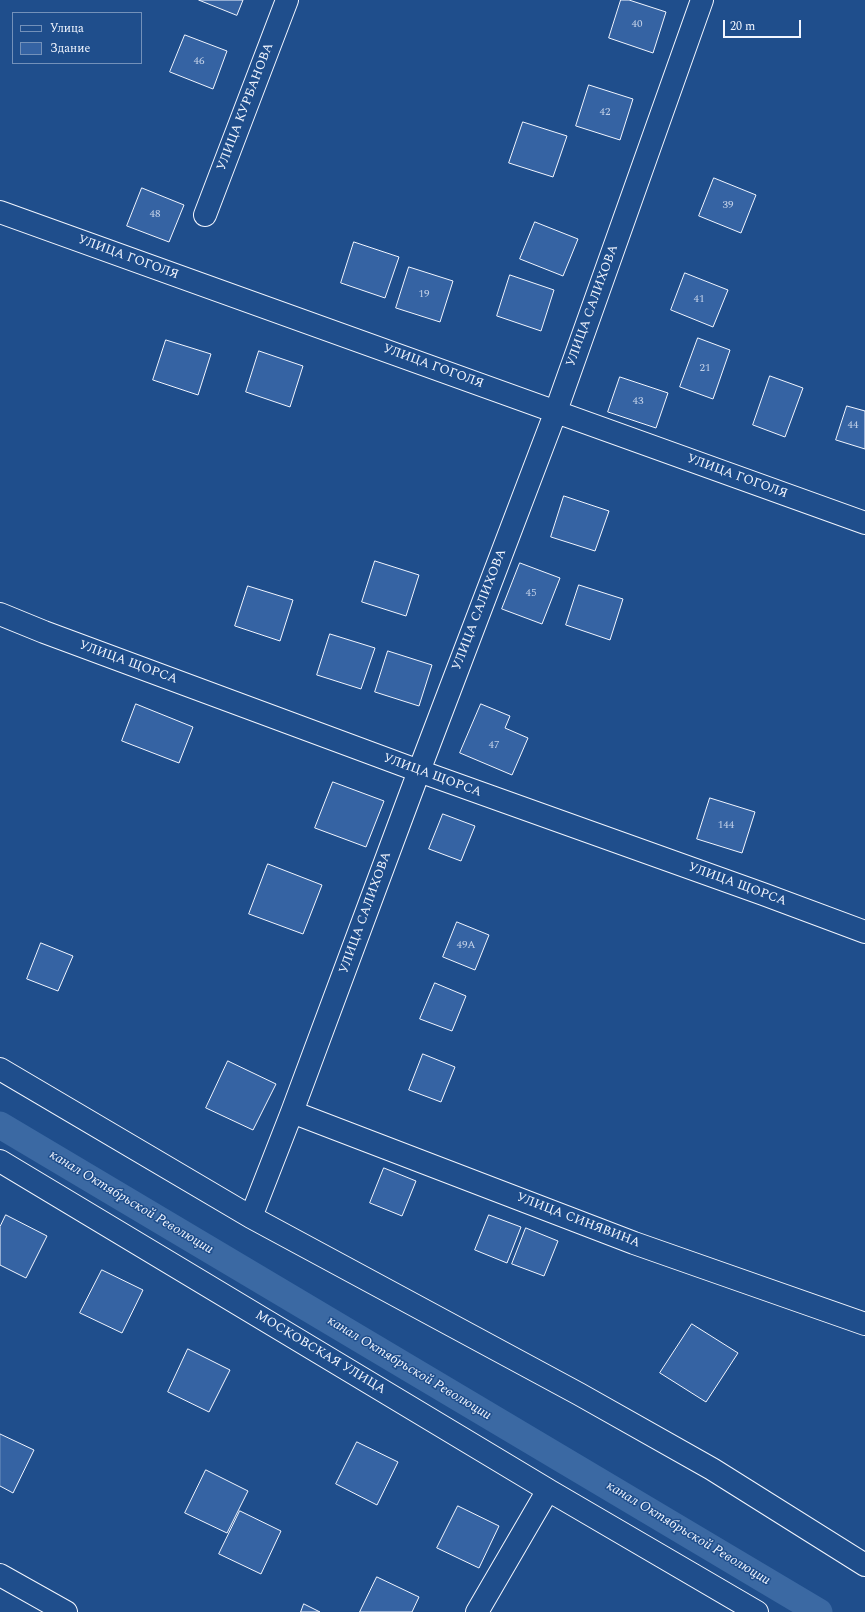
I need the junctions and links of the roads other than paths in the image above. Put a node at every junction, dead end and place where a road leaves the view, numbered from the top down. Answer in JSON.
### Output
{"nodes":[{"id":1,"x":287,"y":0,"type":"edge"},
{"id":2,"x":702,"y":0,"type":"edge"},
{"id":3,"x":0,"y":212,"type":"edge"},
{"id":4,"x":205,"y":215,"type":"dead end"},
{"id":5,"x":556,"y":411,"type":"junction"},
{"id":6,"x":865,"y":523,"type":"edge"},
{"id":7,"x":0,"y":614,"type":"edge"},
{"id":8,"x":419,"y":771,"type":"junction"},
{"id":9,"x":865,"y":932,"type":"edge"},
{"id":10,"x":0,"y":1069,"type":"edge"},
{"id":11,"x":292,"y":1112,"type":"junction"},
{"id":12,"x":0,"y":1161,"type":"edge"},
{"id":13,"x":251,"y":1217,"type":"junction"},
{"id":14,"x":865,"y":1324,"type":"edge"},
{"id":15,"x":548,"y":1490,"type":"junction"},
{"id":16,"x":865,"y":1565,"type":"edge"},
{"id":17,"x":0,"y":1575,"type":"edge"},
{"id":18,"x":66,"y":1612,"type":"edge"},
{"id":19,"x":477,"y":1612,"type":"edge"},
{"id":20,"x":757,"y":1612,"type":"edge"}],
"edges":[{"from":1,"to":4,"type":"street","name":"УЛИЦА КУРБАНОВА"},
{"from":2,"to":5,"type":"street","name":"УЛИЦА САЛИХОВА"},
{"from":3,"to":5,"type":"street","name":"УЛИЦА ГОГОЛЯ"},
{"from":5,"to":6,"type":"street","name":"УЛИЦА ГОГОЛЯ"},
{"from":5,"to":8,"type":"street","name":"УЛИЦА САЛИХОВА"},
{"from":7,"to":8,"type":"street","name":"УЛИЦА ЩОРСА"},
{"from":8,"to":9,"type":"street","name":"УЛИЦА ЩОРСА"},
{"from":8,"to":11,"type":"street","name":"УЛИЦА САЛИХОВА"},
{"from":10,"to":13,"type":"street"},
{"from":11,"to":13,"type":"street","name":"УЛИЦА САЛИХОВА"},
{"from":11,"to":14,"type":"street","name":"УЛИЦА СИНЯВИНА"},
{"from":12,"to":15,"type":"street","name":"МОСКОВСКАЯ УЛИЦА"},
{"from":13,"to":16,"type":"street"},
{"from":15,"to":19,"type":"street"},
{"from":15,"to":20,"type":"street","name":"МОСКОВСКАЯ УЛИЦА"},
{"from":17,"to":18,"type":"street"}]}
